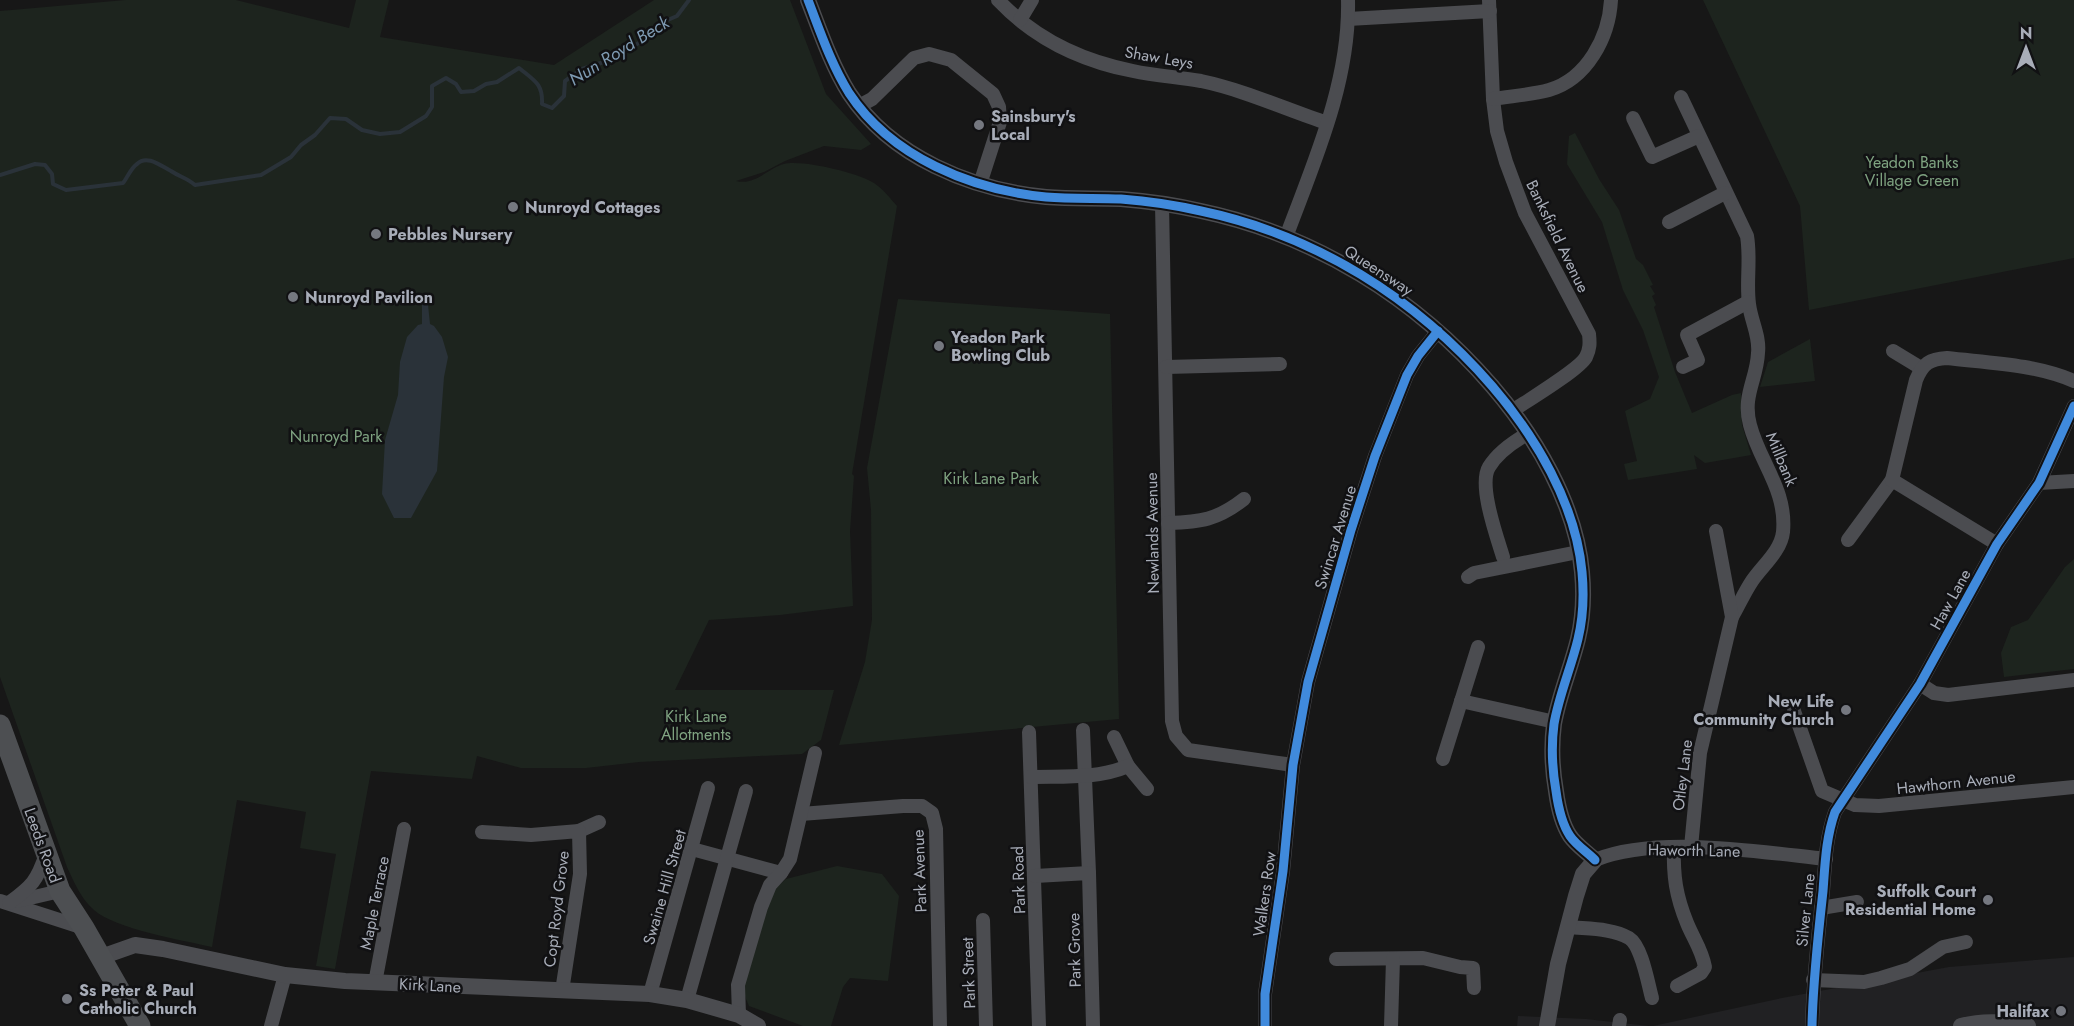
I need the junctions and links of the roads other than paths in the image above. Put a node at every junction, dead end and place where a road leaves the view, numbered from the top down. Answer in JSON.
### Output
{"nodes":[{"id":1,"x":808,"y":0,"type":"edge"},
{"id":2,"x":998,"y":0,"type":"edge"},
{"id":3,"x":1032,"y":0,"type":"edge"},
{"id":4,"x":1348,"y":0,"type":"edge"},
{"id":5,"x":1611,"y":0,"type":"edge"},
{"id":6,"x":1490,"y":5,"type":"edge"},
{"id":7,"x":1348,"y":19,"type":"junction"},
{"id":8,"x":1020,"y":20,"type":"junction"},
{"id":9,"x":1681,"y":98,"type":"dead end"},
{"id":10,"x":1493,"y":99,"type":"junction"},
{"id":11,"x":859,"y":106,"type":"junction"},
{"id":12,"x":1633,"y":118,"type":"dead end"},
{"id":13,"x":1327,"y":123,"type":"junction"},
{"id":14,"x":1699,"y":136,"type":"junction"},
{"id":15,"x":980,"y":184,"type":"junction"},
{"id":16,"x":1725,"y":193,"type":"junction"},
{"id":17,"x":1162,"y":204,"type":"junction"},
{"id":18,"x":1669,"y":222,"type":"dead end"},
{"id":19,"x":1286,"y":237,"type":"junction"},
{"id":20,"x":1748,"y":302,"type":"junction"},
{"id":21,"x":1438,"y":331,"type":"junction"},
{"id":22,"x":1893,"y":351,"type":"dead end"},
{"id":23,"x":1280,"y":364,"type":"dead end"},
{"id":24,"x":1683,"y":367,"type":"dead end"},
{"id":25,"x":1166,"y":368,"type":"junction"},
{"id":26,"x":1921,"y":368,"type":"junction"},
{"id":27,"x":2074,"y":381,"type":"edge"},
{"id":28,"x":2074,"y":406,"type":"edge"},
{"id":29,"x":1512,"y":411,"type":"junction"},
{"id":30,"x":1527,"y":434,"type":"junction"},
{"id":31,"x":1892,"y":480,"type":"junction"},
{"id":32,"x":2074,"y":482,"type":"edge"},
{"id":33,"x":2039,"y":483,"type":"junction"},
{"id":34,"x":1244,"y":499,"type":"dead end"},
{"id":35,"x":1168,"y":523,"type":"junction"},
{"id":36,"x":1716,"y":531,"type":"dead end"},
{"id":37,"x":1848,"y":540,"type":"dead end"},
{"id":38,"x":1997,"y":544,"type":"junction"},
{"id":39,"x":1578,"y":552,"type":"junction"},
{"id":40,"x":1503,"y":557,"type":"dead end"},
{"id":41,"x":1468,"y":577,"type":"dead end"},
{"id":42,"x":1732,"y":617,"type":"junction"},
{"id":43,"x":1478,"y":647,"type":"dead end"},
{"id":44,"x":2074,"y":680,"type":"edge"},
{"id":45,"x":1920,"y":684,"type":"junction"},
{"id":46,"x":1461,"y":701,"type":"junction"},
{"id":47,"x":1794,"y":711,"type":"dead end"},
{"id":48,"x":1555,"y":722,"type":"junction"},
{"id":49,"x":0,"y":725,"type":"edge"},
{"id":50,"x":1083,"y":730,"type":"dead end"},
{"id":51,"x":1029,"y":732,"type":"dead end"},
{"id":52,"x":1114,"y":737,"type":"dead end"},
{"id":53,"x":815,"y":753,"type":"dead end"},
{"id":54,"x":1443,"y":759,"type":"dead end"},
{"id":55,"x":1293,"y":765,"type":"junction"},
{"id":56,"x":1128,"y":766,"type":"junction"},
{"id":57,"x":1085,"y":775,"type":"junction"},
{"id":58,"x":1031,"y":777,"type":"junction"},
{"id":59,"x":2074,"y":787,"type":"edge"},
{"id":60,"x":708,"y":788,"type":"dead end"},
{"id":61,"x":1147,"y":789,"type":"dead end"},
{"id":62,"x":746,"y":791,"type":"dead end"},
{"id":63,"x":1842,"y":800,"type":"junction"},
{"id":64,"x":801,"y":814,"type":"junction"},
{"id":65,"x":599,"y":822,"type":"dead end"},
{"id":66,"x":404,"y":829,"type":"dead end"},
{"id":67,"x":579,"y":831,"type":"junction"},
{"id":68,"x":482,"y":832,"type":"dead end"},
{"id":69,"x":1674,"y":847,"type":"junction"},
{"id":70,"x":1690,"y":847,"type":"junction"},
{"id":71,"x":692,"y":849,"type":"junction"},
{"id":72,"x":46,"y":854,"type":"junction"},
{"id":73,"x":728,"y":858,"type":"junction"},
{"id":74,"x":1826,"y":859,"type":"junction"},
{"id":75,"x":1595,"y":860,"type":"junction"},
{"id":76,"x":781,"y":873,"type":"junction"},
{"id":77,"x":1089,"y":873,"type":"junction"},
{"id":78,"x":1035,"y":876,"type":"junction"},
{"id":79,"x":60,"y":891,"type":"junction"},
{"id":80,"x":5,"y":902,"type":"edge"},
{"id":81,"x":1857,"y":902,"type":"dead end"},
{"id":82,"x":1821,"y":908,"type":"junction"},
{"id":83,"x":982,"y":920,"type":"dead end"},
{"id":84,"x":1569,"y":927,"type":"junction"},
{"id":85,"x":84,"y":928,"type":"junction"},
{"id":86,"x":1966,"y":942,"type":"dead end"},
{"id":87,"x":101,"y":957,"type":"junction"},
{"id":88,"x":1393,"y":958,"type":"junction"},
{"id":89,"x":1336,"y":959,"type":"dead end"},
{"id":90,"x":285,"y":975,"type":"junction"},
{"id":91,"x":1813,"y":980,"type":"junction"},
{"id":92,"x":375,"y":982,"type":"junction"},
{"id":93,"x":1677,"y":986,"type":"dead end"},
{"id":94,"x":1474,"y":988,"type":"dead end"},
{"id":95,"x":562,"y":991,"type":"junction"},
{"id":96,"x":650,"y":994,"type":"junction"},
{"id":97,"x":1652,"y":998,"type":"dead end"},
{"id":98,"x":687,"y":1000,"type":"junction"},
{"id":99,"x":750,"y":1023,"type":"edge"},
{"id":100,"x":140,"y":1026,"type":"edge"},
{"id":101,"x":271,"y":1026,"type":"edge"},
{"id":102,"x":940,"y":1026,"type":"edge"},
{"id":103,"x":986,"y":1026,"type":"edge"},
{"id":104,"x":1039,"y":1026,"type":"edge"},
{"id":105,"x":1094,"y":1026,"type":"edge"},
{"id":106,"x":1265,"y":1026,"type":"edge"},
{"id":107,"x":1391,"y":1026,"type":"edge"},
{"id":108,"x":1547,"y":1026,"type":"edge"},
{"id":109,"x":1812,"y":1026,"type":"edge"},
{"id":110,"x":1960,"y":1026,"type":"edge"},
{"id":111,"x":2028,"y":1026,"type":"edge"}],
"edges":[{"from":1,"to":11,"type":"street","name":"Queensway"},
{"from":2,"to":8,"type":"street","name":"Shaw Leys"},
{"from":3,"to":8,"type":"street"},
{"from":4,"to":7,"type":"street"},
{"from":5,"to":10,"type":"street"},
{"from":6,"to":7,"type":"street"},
{"from":6,"to":10,"type":"street","name":"Banksfield Avenue"},
{"from":7,"to":13,"type":"street"},
{"from":8,"to":13,"type":"street","name":"Shaw Leys"},
{"from":9,"to":14,"type":"street","name":"Millbank"},
{"from":10,"to":29,"type":"street","name":"Banksfield Avenue"},
{"from":11,"to":15,"type":"street","name":"Queensway"},
{"from":11,"to":15,"type":"street"},
{"from":12,"to":14,"type":"street"},
{"from":13,"to":19,"type":"street"},
{"from":14,"to":16,"type":"street","name":"Millbank"},
{"from":15,"to":17,"type":"street","name":"Queensway"},
{"from":16,"to":18,"type":"street"},
{"from":16,"to":20,"type":"street","name":"Millbank"},
{"from":17,"to":19,"type":"street","name":"Queensway"},
{"from":17,"to":25,"type":"street","name":"Newlands Avenue"},
{"from":19,"to":21,"type":"street","name":"Queensway"},
{"from":20,"to":24,"type":"street"},
{"from":20,"to":42,"type":"street","name":"Millbank"},
{"from":21,"to":29,"type":"street","name":"Queensway"},
{"from":21,"to":55,"type":"street","name":"Swincar Avenue"},
{"from":22,"to":26,"type":"street"},
{"from":23,"to":25,"type":"street"},
{"from":25,"to":35,"type":"street","name":"Newlands Avenue"},
{"from":26,"to":27,"type":"street"},
{"from":26,"to":31,"type":"street"},
{"from":28,"to":33,"type":"street","name":"Haw Lane"},
{"from":29,"to":30,"type":"street","name":"Queensway"},
{"from":30,"to":39,"type":"street","name":"Queensway"},
{"from":30,"to":40,"type":"street"},
{"from":31,"to":37,"type":"street"},
{"from":31,"to":38,"type":"street"},
{"from":32,"to":33,"type":"street"},
{"from":33,"to":38,"type":"street","name":"Haw Lane"},
{"from":34,"to":35,"type":"street"},
{"from":35,"to":55,"type":"street","name":"Newlands Avenue"},
{"from":36,"to":42,"type":"street","name":"Otley Lane"},
{"from":38,"to":45,"type":"street","name":"Haw Lane"},
{"from":39,"to":41,"type":"street"},
{"from":39,"to":48,"type":"street","name":"Queensway"},
{"from":42,"to":70,"type":"street","name":"Otley Lane"},
{"from":43,"to":46,"type":"street"},
{"from":44,"to":45,"type":"street"},
{"from":45,"to":63,"type":"street","name":"Haw Lane"},
{"from":46,"to":48,"type":"street"},
{"from":46,"to":54,"type":"street"},
{"from":47,"to":63,"type":"street"},
{"from":48,"to":75,"type":"street","name":"Queensway"},
{"from":49,"to":72,"type":"main road","name":"Leeds Road"},
{"from":50,"to":57,"type":"street","name":"Park Grove"},
{"from":51,"to":58,"type":"street","name":"Park Road"},
{"from":52,"to":56,"type":"street"},
{"from":53,"to":64,"type":"street"},
{"from":55,"to":106,"type":"street","name":"Walkers Row"},
{"from":56,"to":57,"type":"street"},
{"from":56,"to":61,"type":"street"},
{"from":57,"to":58,"type":"street"},
{"from":57,"to":77,"type":"street","name":"Park Grove"},
{"from":58,"to":78,"type":"street","name":"Park Road"},
{"from":59,"to":63,"type":"street","name":"Hawthorn Avenue"},
{"from":60,"to":71,"type":"street","name":"Swaine Hill Street"},
{"from":62,"to":73,"type":"street"},
{"from":63,"to":74,"type":"street","name":"Silver Lane"},
{"from":64,"to":76,"type":"street"},
{"from":64,"to":102,"type":"street","name":"Park Avenue"},
{"from":65,"to":67,"type":"street","name":"Copt Royd Grove"},
{"from":66,"to":92,"type":"street","name":"Maple Terrace"},
{"from":67,"to":68,"type":"street","name":"Copt Royd Grove"},
{"from":67,"to":95,"type":"street","name":"Copt Royd Grove"},
{"from":69,"to":70,"type":"street","name":"Haworth Lane"},
{"from":69,"to":75,"type":"street","name":"Haworth Lane"},
{"from":69,"to":93,"type":"street"},
{"from":70,"to":74,"type":"street","name":"Haworth Lane"},
{"from":71,"to":73,"type":"street"},
{"from":71,"to":96,"type":"street","name":"Swaine Hill Street"},
{"from":72,"to":79,"type":"main road","name":"Leeds Road"},
{"from":72,"to":80,"type":"street"},
{"from":73,"to":76,"type":"street"},
{"from":73,"to":98,"type":"street"},
{"from":74,"to":82,"type":"street","name":"Silver Lane"},
{"from":75,"to":84,"type":"street"},
{"from":76,"to":99,"type":"street"},
{"from":77,"to":78,"type":"street"},
{"from":77,"to":105,"type":"street","name":"Park Grove"},
{"from":78,"to":104,"type":"street","name":"Park Road"},
{"from":79,"to":80,"type":"street"},
{"from":79,"to":85,"type":"main road","name":"Leeds Road"},
{"from":80,"to":85,"type":"street"},
{"from":81,"to":82,"type":"street"},
{"from":82,"to":91,"type":"street","name":"Silver Lane"},
{"from":83,"to":103,"type":"street","name":"Park Street"},
{"from":84,"to":97,"type":"street"},
{"from":84,"to":108,"type":"street"},
{"from":85,"to":87,"type":"main road","name":"Leeds Road"},
{"from":86,"to":91,"type":"street"},
{"from":87,"to":90,"type":"street","name":"Kirk Lane"},
{"from":87,"to":100,"type":"main road","name":"Leeds Road"},
{"from":88,"to":89,"type":"street"},
{"from":88,"to":94,"type":"street"},
{"from":88,"to":107,"type":"street"},
{"from":90,"to":92,"type":"street","name":"Kirk Lane"},
{"from":90,"to":101,"type":"street"},
{"from":91,"to":109,"type":"street","name":"Silver Lane"},
{"from":92,"to":95,"type":"street","name":"Kirk Lane"},
{"from":95,"to":96,"type":"street","name":"Kirk Lane"},
{"from":96,"to":98,"type":"street","name":"Kirk Lane"},
{"from":98,"to":99,"type":"street","name":"Kirk Lane"},
{"from":110,"to":111,"type":"street"}]}
